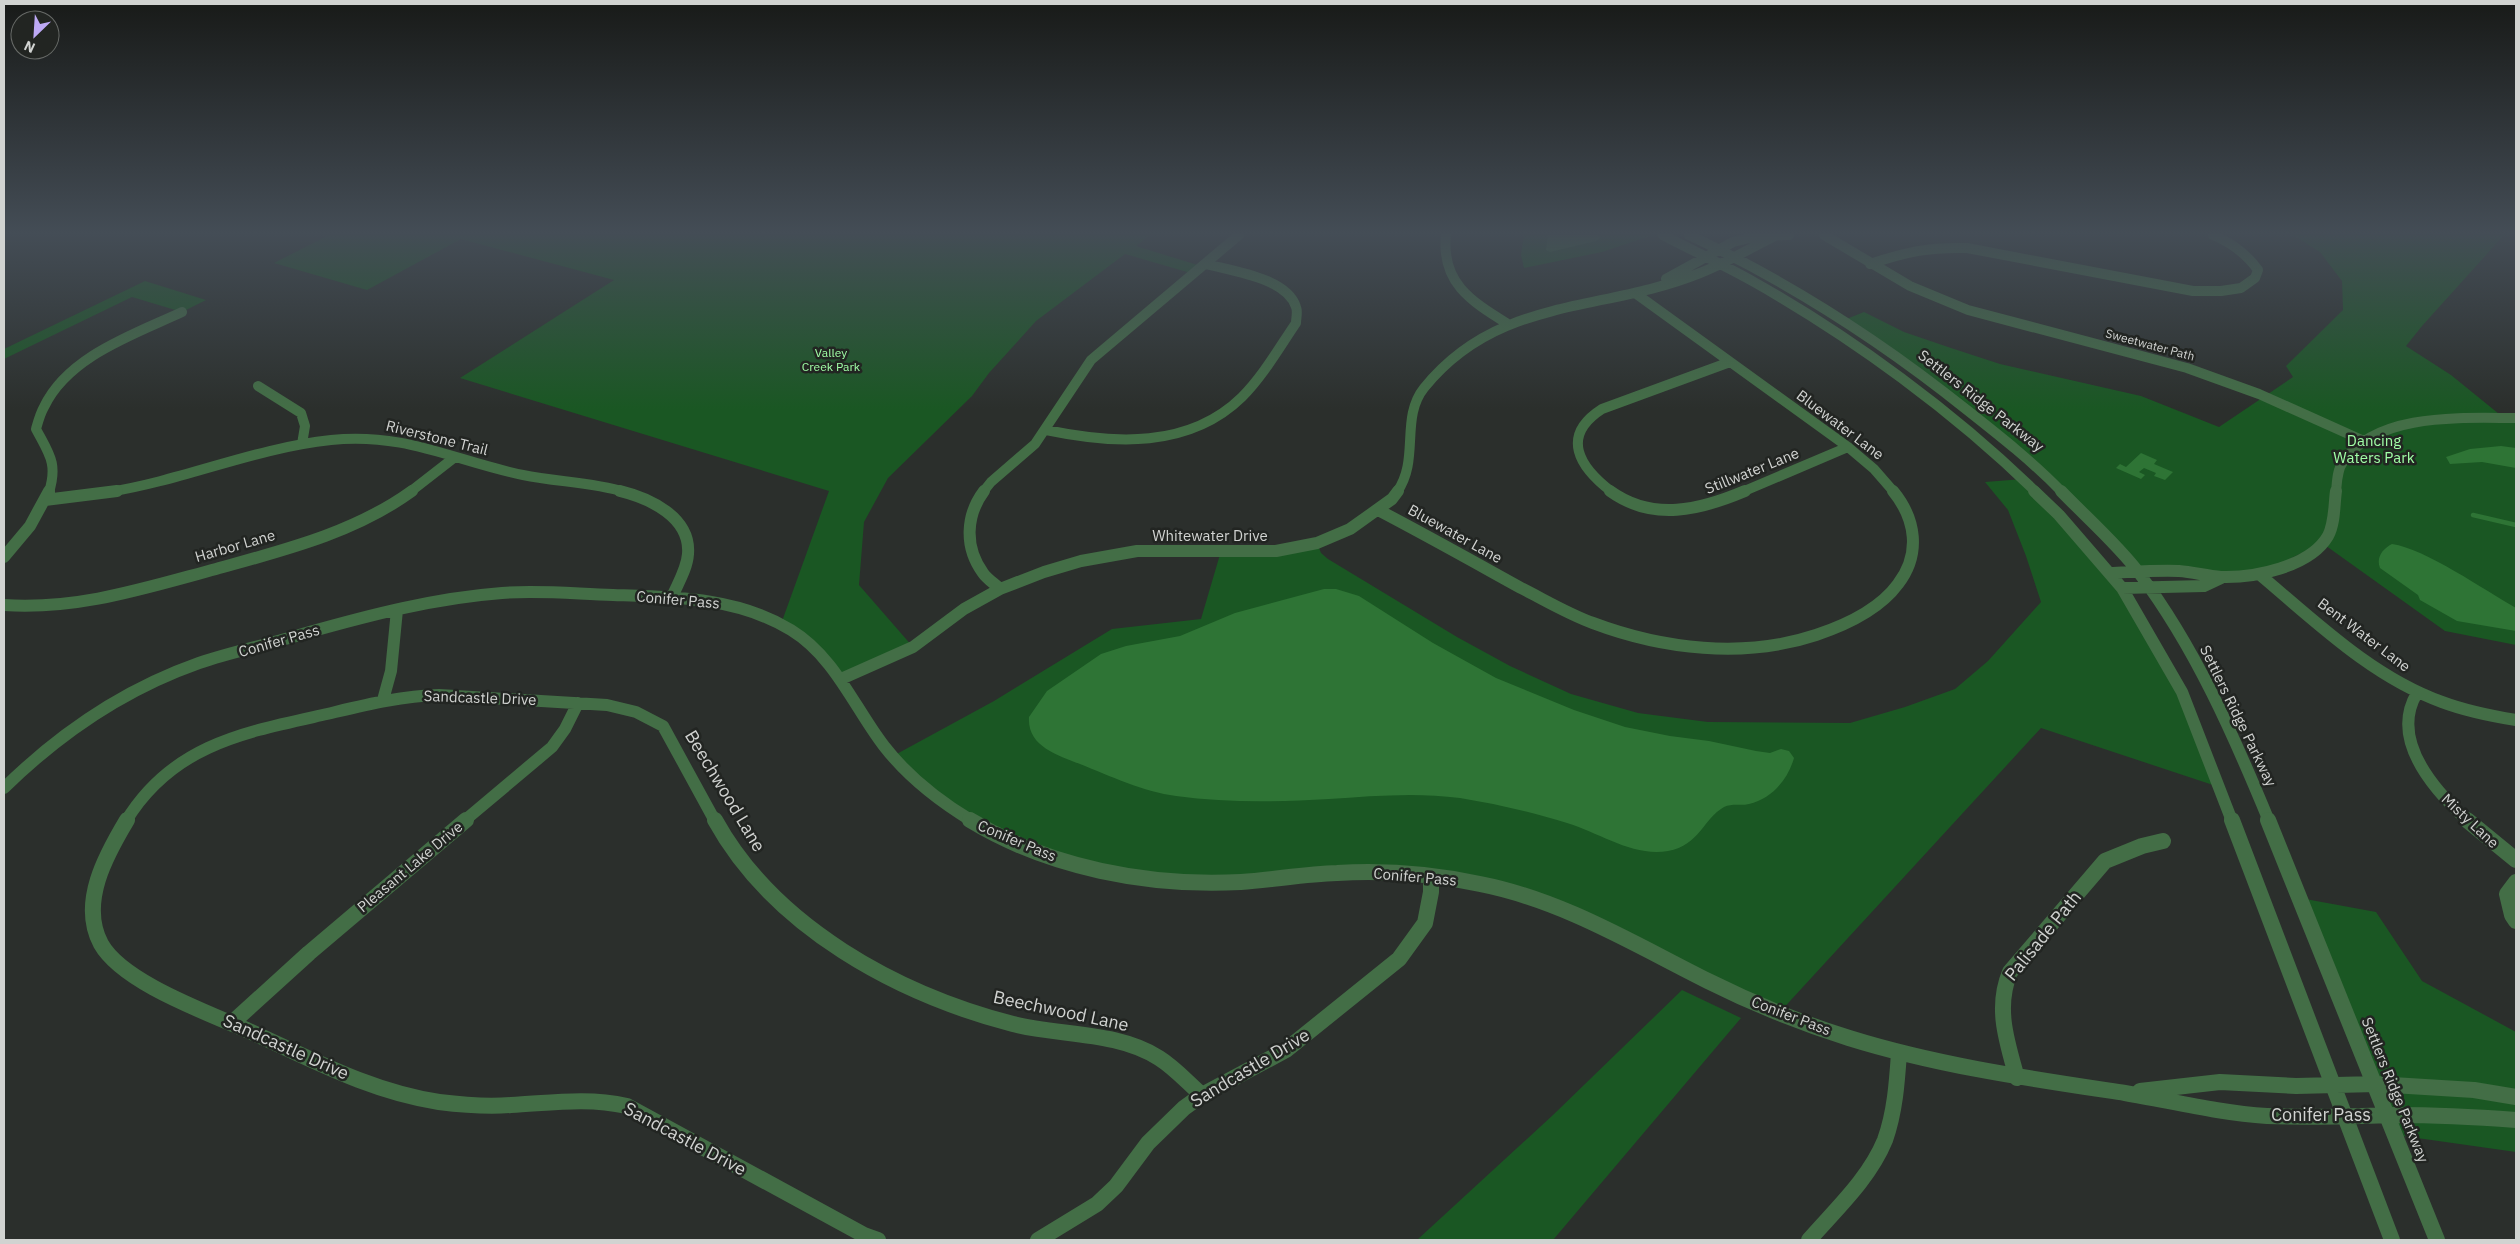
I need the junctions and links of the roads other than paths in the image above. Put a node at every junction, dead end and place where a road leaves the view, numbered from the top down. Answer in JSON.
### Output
{"nodes":[{"id":1,"x":1171,"y":293,"type":"edge"},
{"id":2,"x":1289,"y":293,"type":"edge"},
{"id":3,"x":1465,"y":293,"type":"edge"},
{"id":4,"x":1634,"y":293,"type":"joint"},
{"id":5,"x":1770,"y":293,"type":"edge"},
{"id":6,"x":1797,"y":293,"type":"edge"},
{"id":7,"x":1927,"y":293,"type":"edge"},
{"id":8,"x":182,"y":312,"type":"dead end"},
{"id":9,"x":1508,"y":324,"type":"junction"},
{"id":10,"x":1730,"y":362,"type":"junction"},
{"id":11,"x":258,"y":386,"type":"dead end"},
{"id":12,"x":2516,"y":418,"type":"edge"},
{"id":13,"x":1046,"y":430,"type":"junction"},
{"id":14,"x":2364,"y":441,"type":"junction"},
{"id":15,"x":302,"y":444,"type":"junction"},
{"id":16,"x":1848,"y":447,"type":"junction"},
{"id":17,"x":455,"y":457,"type":"junction"},
{"id":18,"x":45,"y":500,"type":"junction"},
{"id":19,"x":1378,"y":510,"type":"junction"},
{"id":20,"x":4,"y":557,"type":"edge"},
{"id":21,"x":2139,"y":572,"type":"junction"},
{"id":22,"x":2110,"y":573,"type":"junction"},
{"id":23,"x":2259,"y":574,"type":"junction"},
{"id":24,"x":2221,"y":578,"type":"junction"},
{"id":25,"x":2122,"y":588,"type":"junction"},
{"id":26,"x":2150,"y":588,"type":"junction"},
{"id":27,"x":1000,"y":589,"type":"junction"},
{"id":28,"x":672,"y":597,"type":"junction"},
{"id":29,"x":4,"y":605,"type":"edge"},
{"id":30,"x":397,"y":610,"type":"junction"},
{"id":31,"x":841,"y":679,"type":"junction"},
{"id":32,"x":2417,"y":693,"type":"junction"},
{"id":33,"x":383,"y":700,"type":"junction"},
{"id":34,"x":578,"y":703,"type":"junction"},
{"id":35,"x":2516,"y":720,"type":"edge"},
{"id":36,"x":4,"y":788,"type":"edge"},
{"id":37,"x":2163,"y":841,"type":"dead end"},
{"id":38,"x":2516,"y":860,"type":"edge"},
{"id":39,"x":1431,"y":876,"type":"junction"},
{"id":40,"x":2516,"y":882,"type":"edge"},
{"id":41,"x":2516,"y":921,"type":"edge"},
{"id":42,"x":232,"y":1023,"type":"junction"},
{"id":43,"x":1898,"y":1053,"type":"junction"},
{"id":44,"x":2018,"y":1078,"type":"junction"},
{"id":45,"x":2376,"y":1084,"type":"junction"},
{"id":46,"x":2335,"y":1086,"type":"junction"},
{"id":47,"x":2128,"y":1093,"type":"junction"},
{"id":48,"x":1202,"y":1095,"type":"junction"},
{"id":49,"x":2516,"y":1097,"type":"edge"},
{"id":50,"x":2346,"y":1116,"type":"junction"},
{"id":51,"x":2388,"y":1116,"type":"junction"},
{"id":52,"x":2516,"y":1120,"type":"edge"},
{"id":53,"x":878,"y":1240,"type":"edge"},
{"id":54,"x":1038,"y":1240,"type":"edge"},
{"id":55,"x":1809,"y":1240,"type":"edge"},
{"id":56,"x":2392,"y":1240,"type":"edge"},
{"id":57,"x":2437,"y":1240,"type":"edge"}],
"edges":[{"from":1,"to":13,"type":"street"},
{"from":2,"to":13,"type":"street"},
{"from":3,"to":9,"type":"street"},
{"from":4,"to":9,"type":"street","name":"Whitewater Drive"},
{"from":4,"to":10,"type":"street","name":"Bluewater Lane"},
{"from":5,"to":22,"type":"street"},
{"from":6,"to":21,"type":"street","name":"Settlers Ridge Parkway"},
{"from":7,"to":14,"type":"street","name":"Sweetwater Path"},
{"from":8,"to":18,"type":"street"},
{"from":9,"to":19,"type":"street","name":"Whitewater Drive"},
{"from":10,"to":16,"type":"street","name":"Bluewater Lane"},
{"from":10,"to":16,"type":"street","name":"Stillwater Lane"},
{"from":11,"to":15,"type":"street"},
{"from":12,"to":14,"type":"street"},
{"from":13,"to":27,"type":"street"},
{"from":14,"to":23,"type":"street"},
{"from":15,"to":17,"type":"street","name":"Riverstone Trail"},
{"from":15,"to":18,"type":"street","name":"Riverstone Trail"},
{"from":16,"to":19,"type":"street","name":"Bluewater Lane"},
{"from":17,"to":28,"type":"street","name":"Riverstone Trail"},
{"from":17,"to":29,"type":"street","name":"Harbor Lane"},
{"from":18,"to":20,"type":"street"},
{"from":19,"to":27,"type":"street","name":"Whitewater Drive"},
{"from":21,"to":22,"type":"street"},
{"from":21,"to":24,"type":"street"},
{"from":21,"to":26,"type":"street","name":"Settlers Ridge Parkway"},
{"from":22,"to":25,"type":"street"},
{"from":23,"to":24,"type":"street"},
{"from":23,"to":32,"type":"street","name":"Bent Water Lane"},
{"from":24,"to":26,"type":"street"},
{"from":25,"to":26,"type":"street"},
{"from":25,"to":46,"type":"street"},
{"from":26,"to":45,"type":"street","name":"Settlers Ridge Parkway"},
{"from":27,"to":31,"type":"street","name":"Whitewater Drive"},
{"from":28,"to":30,"type":"street","name":"Conifer Pass"},
{"from":28,"to":31,"type":"street","name":"Conifer Pass"},
{"from":30,"to":33,"type":"street"},
{"from":30,"to":36,"type":"street","name":"Conifer Pass"},
{"from":31,"to":39,"type":"street","name":"Conifer Pass"},
{"from":32,"to":35,"type":"street","name":"Bent Water Lane"},
{"from":32,"to":38,"type":"street","name":"Misty Lane"},
{"from":33,"to":34,"type":"street","name":"Sandcastle Drive"},
{"from":33,"to":42,"type":"street","name":"Sandcastle Drive"},
{"from":34,"to":42,"type":"street","name":"Pleasant Lake Drive"},
{"from":34,"to":48,"type":"street","name":"Beechwood Lane"},
{"from":37,"to":44,"type":"street","name":"Palisade Path"},
{"from":39,"to":43,"type":"street","name":"Conifer Pass"},
{"from":39,"to":48,"type":"street","name":"Sandcastle Drive"},
{"from":40,"to":41,"type":"street"},
{"from":42,"to":53,"type":"street","name":"Sandcastle Drive"},
{"from":43,"to":44,"type":"street","name":"Conifer Pass"},
{"from":43,"to":55,"type":"street"},
{"from":44,"to":47,"type":"street","name":"Conifer Pass"},
{"from":45,"to":46,"type":"street","name":"Conifer Pass"},
{"from":45,"to":49,"type":"street","name":"Conifer Pass"},
{"from":45,"to":51,"type":"street","name":"Settlers Ridge Parkway"},
{"from":46,"to":47,"type":"street","name":"Conifer Pass"},
{"from":46,"to":50,"type":"street"},
{"from":47,"to":50,"type":"street","name":"Conifer Pass"},
{"from":48,"to":54,"type":"street","name":"Sandcastle Drive"},
{"from":50,"to":51,"type":"street","name":"Conifer Pass"},
{"from":50,"to":56,"type":"street"},
{"from":51,"to":52,"type":"street","name":"Conifer Pass"},
{"from":51,"to":57,"type":"street","name":"Settlers Ridge Parkway"}]}
